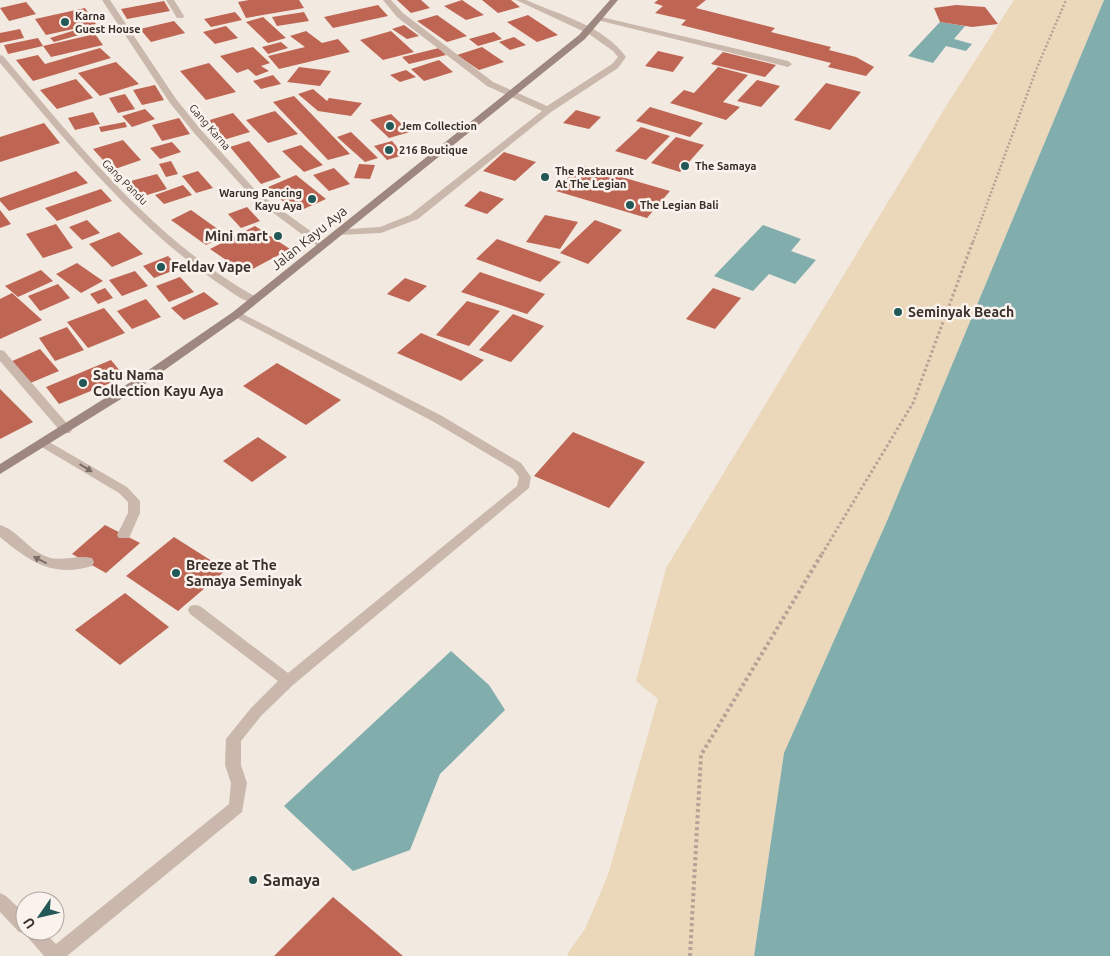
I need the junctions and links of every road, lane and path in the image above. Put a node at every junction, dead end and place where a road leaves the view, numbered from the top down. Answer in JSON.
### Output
{"nodes":[{"id":1,"x":106,"y":0,"type":"edge"},
{"id":2,"x":170,"y":0,"type":"edge"},
{"id":3,"x":387,"y":0,"type":"edge"},
{"id":4,"x":520,"y":0,"type":"edge"},
{"id":5,"x":614,"y":0,"type":"edge"},
{"id":6,"x":1066,"y":0,"type":"edge"},
{"id":7,"x":180,"y":16,"type":"dead end"},
{"id":8,"x":600,"y":18,"type":"junction"},
{"id":9,"x":588,"y":31,"type":"junction"},
{"id":10,"x":0,"y":58,"type":"edge"},
{"id":11,"x":788,"y":64,"type":"dead end"},
{"id":12,"x":509,"y":94,"type":"junction"},
{"id":13,"x":548,"y":110,"type":"junction"},
{"id":14,"x":339,"y":232,"type":"junction"},
{"id":15,"x":323,"y":245,"type":"junction"},
{"id":16,"x":254,"y":300,"type":"junction"},
{"id":17,"x":237,"y":314,"type":"junction"},
{"id":18,"x":0,"y":354,"type":"edge"},
{"id":19,"x":66,"y":430,"type":"junction"},
{"id":20,"x":44,"y":443,"type":"junction"},
{"id":21,"x":0,"y":470,"type":"edge"},
{"id":22,"x":0,"y":530,"type":"edge"},
{"id":23,"x":124,"y":535,"type":"dead end"},
{"id":24,"x":87,"y":562,"type":"dead end"},
{"id":25,"x":194,"y":610,"type":"dead end"},
{"id":26,"x":288,"y":681,"type":"junction"},
{"id":27,"x":0,"y":901,"type":"edge"},
{"id":28,"x":15,"y":916,"type":"edge"},
{"id":29,"x":41,"y":941,"type":"edge"},
{"id":30,"x":56,"y":956,"type":"edge"},
{"id":31,"x":690,"y":956,"type":"edge"}],
"edges":[{"from":1,"to":15,"type":"street","name":"Gang Karna"},
{"from":2,"to":7,"type":"street"},
{"from":3,"to":12,"type":"street"},
{"from":4,"to":9,"type":"street"},
{"from":5,"to":8,"type":"main road","name":"Jalan Kayu Aya"},
{"from":6,"to":31,"type":"path"},
{"from":8,"to":9,"type":"main road","name":"Jalan Kayu Aya"},
{"from":8,"to":11,"type":"street"},
{"from":9,"to":12,"type":"main road","name":"Jalan Kayu Aya"},
{"from":9,"to":13,"type":"street"},
{"from":10,"to":16,"type":"street","name":"Gang Pandu"},
{"from":12,"to":13,"type":"street"},
{"from":12,"to":14,"type":"main road","name":"Jalan Kayu Aya"},
{"from":13,"to":14,"type":"street"},
{"from":14,"to":15,"type":"main road","name":"Jalan Kayu Aya"},
{"from":15,"to":16,"type":"main road","name":"Jalan Kayu Aya"},
{"from":16,"to":17,"type":"main road","name":"Jalan Kayu Aya"},
{"from":17,"to":19,"type":"main road","name":"Jalan Kayu Aya"},
{"from":17,"to":26,"type":"street"},
{"from":18,"to":19,"type":"street"},
{"from":19,"to":20,"type":"main road","name":"Jalan Kayu Aya"},
{"from":20,"to":21,"type":"main road","name":"Jalan Kayu Aya"},
{"from":20,"to":23,"type":"street","one_way":true},
{"from":24,"to":22,"type":"street","one_way":true},
{"from":25,"to":26,"type":"street"},
{"from":26,"to":30,"type":"street"},
{"from":27,"to":28,"type":"street"},
{"from":29,"to":30,"type":"street"}]}
